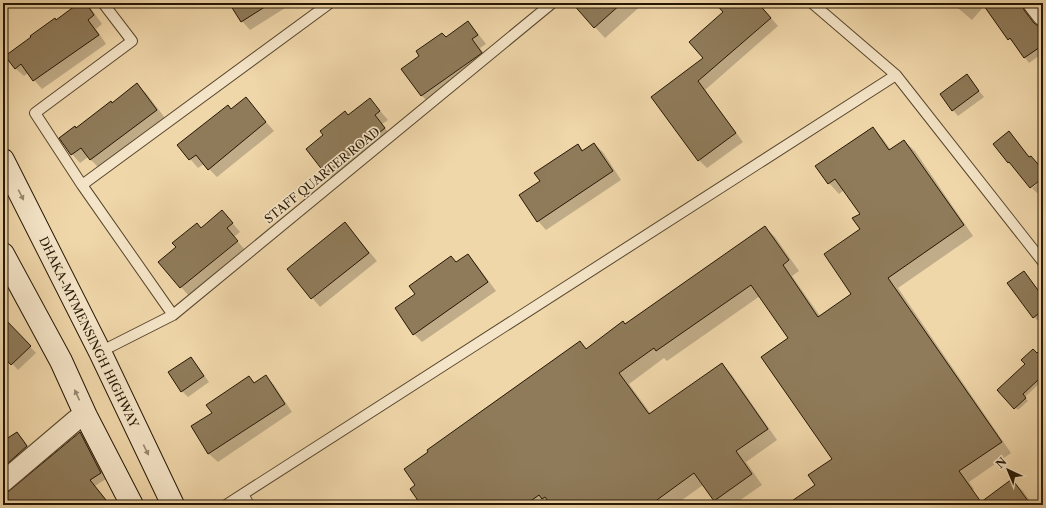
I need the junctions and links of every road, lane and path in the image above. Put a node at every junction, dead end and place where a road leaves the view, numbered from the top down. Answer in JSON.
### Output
{"nodes":[{"id":1,"x":104,"y":3,"type":"edge"},
{"id":2,"x":330,"y":3,"type":"edge"},
{"id":3,"x":550,"y":3,"type":"edge"},
{"id":4,"x":812,"y":3,"type":"edge"},
{"id":5,"x":1033,"y":3,"type":"edge"},
{"id":6,"x":1043,"y":16,"type":"edge"},
{"id":7,"x":896,"y":75,"type":"junction"},
{"id":8,"x":3,"y":160,"type":"edge"},
{"id":9,"x":82,"y":185,"type":"junction"},
{"id":10,"x":3,"y":254,"type":"edge"},
{"id":11,"x":1043,"y":262,"type":"edge"},
{"id":12,"x":173,"y":315,"type":"junction"},
{"id":13,"x":100,"y":352,"type":"junction"},
{"id":14,"x":86,"y":416,"type":"junction"},
{"id":15,"x":3,"y":482,"type":"edge"},
{"id":16,"x":243,"y":494,"type":"junction"},
{"id":17,"x":132,"y":505,"type":"edge"},
{"id":18,"x":173,"y":505,"type":"edge"},
{"id":19,"x":226,"y":505,"type":"edge"},
{"id":20,"x":249,"y":505,"type":"edge"}],
"edges":[{"from":1,"to":9,"type":"lane"},
{"from":2,"to":9,"type":"lane"},
{"from":3,"to":12,"type":"lane","name":"STAFF QUARTER ROAD"},
{"from":4,"to":7,"type":"lane"},
{"from":5,"to":6,"type":"street"},
{"from":7,"to":11,"type":"lane"},
{"from":7,"to":16,"type":"lane"},
{"from":8,"to":13,"type":"main road","name":"DHAKA-MYMENSINGH HIGHWAY","one_way":true},
{"from":9,"to":12,"type":"lane"},
{"from":14,"to":10,"type":"main road","one_way":true},
{"from":12,"to":13,"type":"lane","name":"STAFF QUARTER ROAD"},
{"from":13,"to":18,"type":"main road","name":"DHAKA-MYMENSINGH HIGHWAY","one_way":true},
{"from":14,"to":15,"type":"street"},
{"from":14,"to":17,"type":"main road"},
{"from":16,"to":19,"type":"lane"},
{"from":16,"to":20,"type":"lane"}]}
